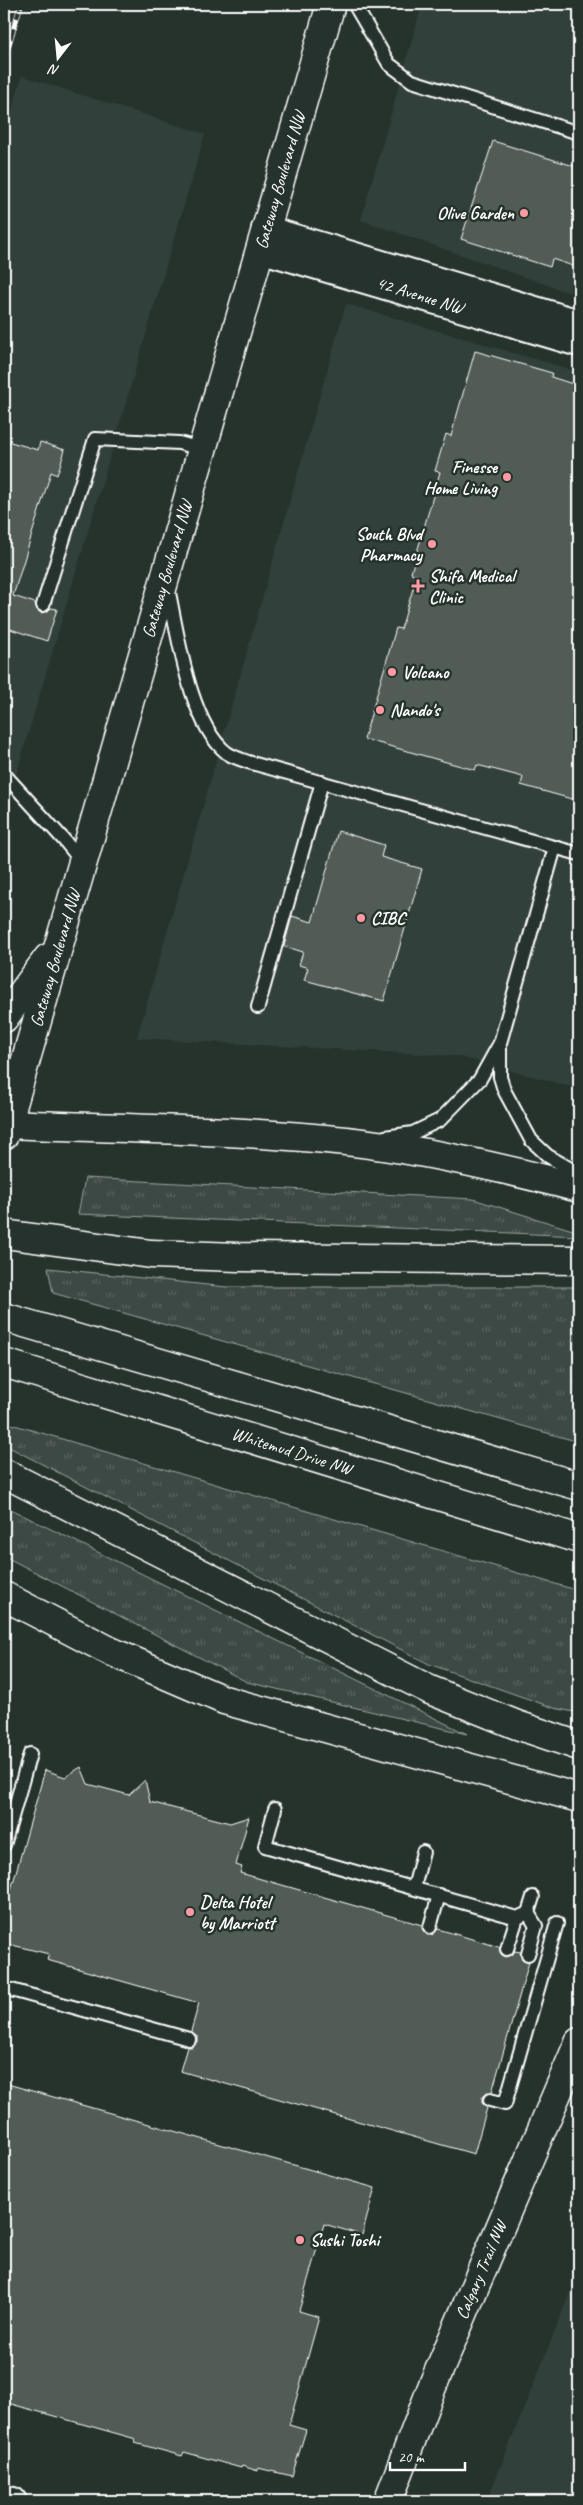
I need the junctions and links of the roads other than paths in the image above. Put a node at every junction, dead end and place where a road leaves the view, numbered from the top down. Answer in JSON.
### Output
{"nodes":[{"id":1,"x":331,"y":4,"type":"edge"},
{"id":2,"x":354,"y":4,"type":"edge"},
{"id":3,"x":579,"y":133,"type":"edge"},
{"id":4,"x":263,"y":239,"type":"junction"},
{"id":5,"x":579,"y":323,"type":"edge"},
{"id":6,"x":579,"y":343,"type":"edge"},
{"id":7,"x":200,"y":449,"type":"junction"},
{"id":8,"x":165,"y":576,"type":"junction"},
{"id":9,"x":43,"y":605,"type":"dead end"},
{"id":10,"x":4,"y":774,"type":"edge"},
{"id":11,"x":322,"y":782,"type":"junction"},
{"id":12,"x":555,"y":847,"type":"junction"},
{"id":13,"x":579,"y":854,"type":"edge"},
{"id":14,"x":82,"y":863,"type":"junction"},
{"id":15,"x":59,"y":942,"type":"junction"},
{"id":16,"x":258,"y":1007,"type":"dead end"},
{"id":17,"x":4,"y":1018,"type":"edge"},
{"id":18,"x":500,"y":1043,"type":"junction"},
{"id":19,"x":5,"y":1127,"type":"edge"},
{"id":20,"x":348,"y":1141,"type":"junction"},
{"id":21,"x":579,"y":1174,"type":"edge"},
{"id":22,"x":579,"y":1188,"type":"edge"},
{"id":23,"x":4,"y":1234,"type":"edge"},
{"id":24,"x":579,"y":1260,"type":"edge"},
{"id":25,"x":4,"y":1317,"type":"edge"},
{"id":26,"x":4,"y":1363,"type":"edge"},
{"id":27,"x":4,"y":1473,"type":"edge"},
{"id":28,"x":579,"y":1486,"type":"edge"},
{"id":29,"x":579,"y":1540,"type":"edge"},
{"id":30,"x":4,"y":1596,"type":"edge"},
{"id":31,"x":579,"y":1746,"type":"edge"},
{"id":32,"x":30,"y":1754,"type":"dead end"},
{"id":33,"x":579,"y":1798,"type":"edge"},
{"id":34,"x":275,"y":1809,"type":"dead end"},
{"id":35,"x":4,"y":1845,"type":"edge"},
{"id":36,"x":424,"y":1852,"type":"dead end"},
{"id":37,"x":414,"y":1888,"type":"junction"},
{"id":38,"x":439,"y":1895,"type":"junction"},
{"id":39,"x":533,"y":1897,"type":"dead end"},
{"id":40,"x":523,"y":1915,"type":"junction"},
{"id":41,"x":558,"y":1923,"type":"dead end"},
{"id":42,"x":430,"y":1927,"type":"dead end"},
{"id":43,"x":507,"y":1949,"type":"dead end"},
{"id":44,"x":528,"y":1954,"type":"dead end"},
{"id":45,"x":4,"y":1988,"type":"edge"},
{"id":46,"x":189,"y":2039,"type":"dead end"},
{"id":47,"x":579,"y":2042,"type":"edge"},
{"id":48,"x":579,"y":2082,"type":"edge"},
{"id":49,"x":490,"y":2100,"type":"dead end"},
{"id":50,"x":548,"y":2114,"type":"junction"},
{"id":51,"x":4,"y":2499,"type":"edge"},
{"id":52,"x":13,"y":2501,"type":"edge"},
{"id":53,"x":388,"y":2501,"type":"edge"}],
"edges":[{"from":1,"to":4,"type":"main road","name":"Gateway Boulevard NW"},
{"from":2,"to":3,"type":"lane"},
{"from":4,"to":5,"type":"street","name":"42 Avenue NW"},
{"from":4,"to":6,"type":"street","name":"42 Avenue NW"},
{"from":4,"to":7,"type":"main road","name":"Gateway Boulevard NW"},
{"from":7,"to":8,"type":"main road","name":"Gateway Boulevard NW"},
{"from":7,"to":9,"type":"lane"},
{"from":8,"to":11,"type":"lane"},
{"from":8,"to":14,"type":"main road","name":"Gateway Boulevard NW"},
{"from":10,"to":14,"type":"lane"},
{"from":11,"to":12,"type":"lane"},
{"from":11,"to":16,"type":"lane"},
{"from":12,"to":13,"type":"lane"},
{"from":12,"to":18,"type":"lane"},
{"from":14,"to":15,"type":"main road","name":"Gateway Boulevard NW"},
{"from":15,"to":17,"type":"main road"},
{"from":15,"to":19,"type":"main road","name":"Gateway Boulevard NW"},
{"from":18,"to":20,"type":"lane"},
{"from":18,"to":21,"type":"lane"},
{"from":19,"to":20,"type":"main road"},
{"from":20,"to":22,"type":"main road"},
{"from":23,"to":24,"type":"main road"},
{"from":25,"to":28,"type":"main road"},
{"from":26,"to":29,"type":"main road","name":"Whitemud Drive NW"},
{"from":27,"to":31,"type":"main road"},
{"from":30,"to":33,"type":"main road"},
{"from":32,"to":35,"type":"lane"},
{"from":34,"to":37,"type":"lane"},
{"from":36,"to":37,"type":"lane"},
{"from":37,"to":38,"type":"lane"},
{"from":38,"to":40,"type":"lane"},
{"from":38,"to":42,"type":"lane"},
{"from":39,"to":40,"type":"lane"},
{"from":40,"to":43,"type":"lane"},
{"from":40,"to":44,"type":"lane"},
{"from":41,"to":49,"type":"lane"},
{"from":45,"to":46,"type":"lane"},
{"from":47,"to":50,"type":"main road","name":"Calgary Trail NW"},
{"from":48,"to":50,"type":"main road"},
{"from":50,"to":53,"type":"main road","name":"Calgary Trail NW"},
{"from":51,"to":52,"type":"street"}]}
